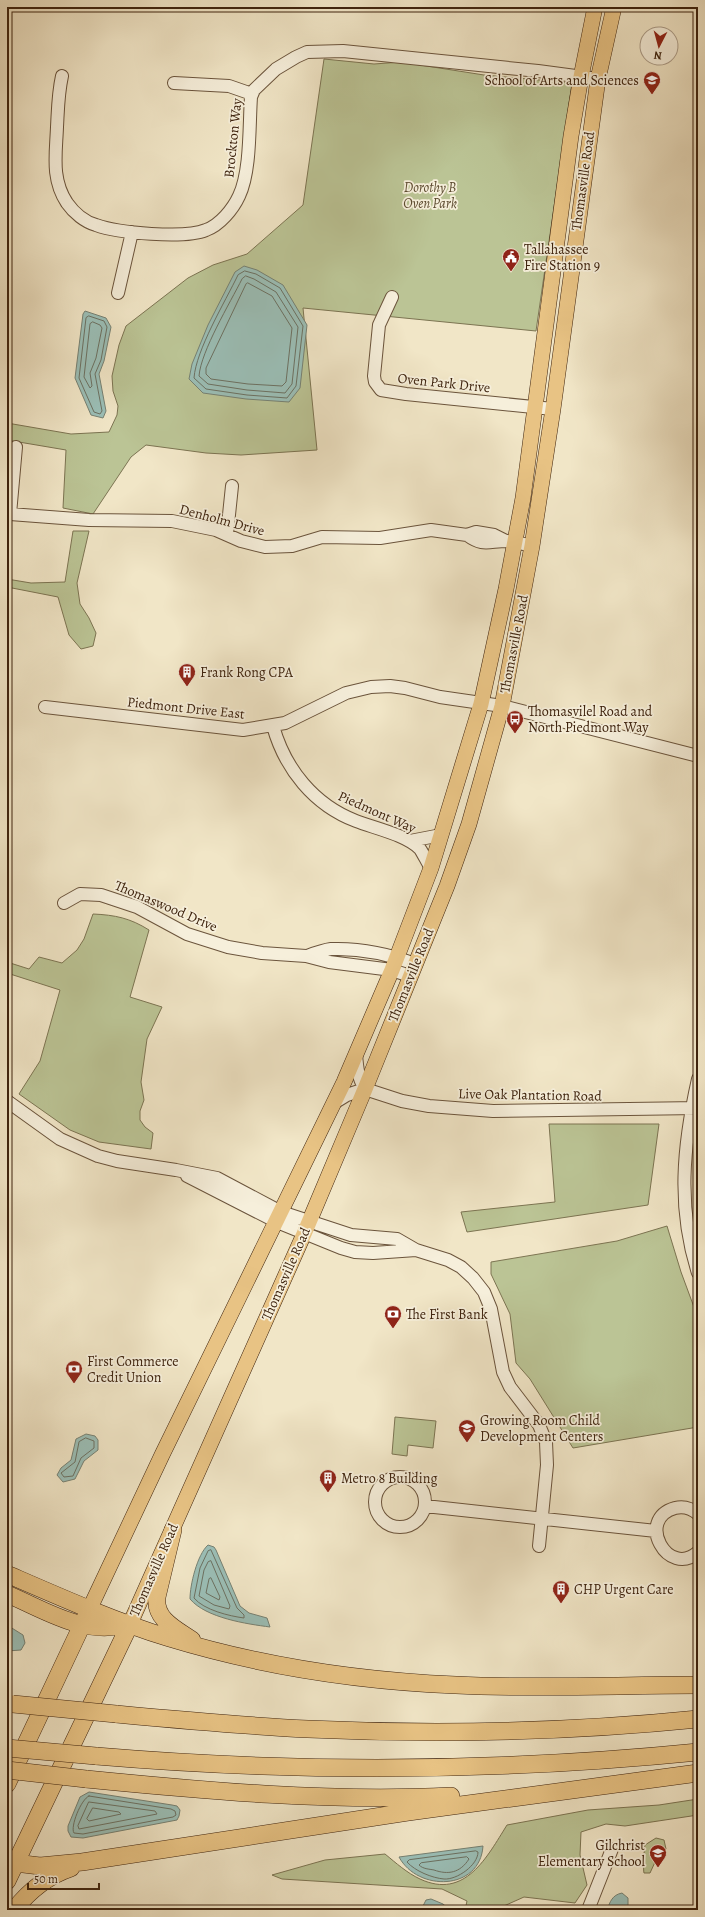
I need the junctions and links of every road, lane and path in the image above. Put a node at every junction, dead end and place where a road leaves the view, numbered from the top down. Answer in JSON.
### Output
{"nodes":[{"id":1,"x":595,"y":7,"type":"edge"},
{"id":2,"x":614,"y":7,"type":"edge"},
{"id":3,"x":62,"y":76,"type":"dead end"},
{"id":4,"x":581,"y":77,"type":"junction"},
{"id":5,"x":598,"y":79,"type":"junction"},
{"id":6,"x":174,"y":83,"type":"dead end"},
{"id":7,"x":252,"y":94,"type":"junction"},
{"id":8,"x":562,"y":207,"type":"junction"},
{"id":9,"x":579,"y":210,"type":"junction"},
{"id":10,"x":132,"y":232,"type":"junction"},
{"id":11,"x":118,"y":293,"type":"dead end"},
{"id":12,"x":392,"y":297,"type":"dead end"},
{"id":13,"x":547,"y":317,"type":"junction"},
{"id":14,"x":565,"y":319,"type":"junction"},
{"id":15,"x":534,"y":407,"type":"junction"},
{"id":16,"x":553,"y":410,"type":"junction"},
{"id":17,"x":16,"y":447,"type":"dead end"},
{"id":18,"x":232,"y":486,"type":"dead end"},
{"id":19,"x":227,"y":534,"type":"junction"},
{"id":20,"x":510,"y":542,"type":"junction"},
{"id":21,"x":532,"y":546,"type":"junction"},
{"id":22,"x":481,"y":704,"type":"junction"},
{"id":23,"x":45,"y":706,"type":"dead end"},
{"id":24,"x":502,"y":706,"type":"junction"},
{"id":25,"x":273,"y":726,"type":"junction"},
{"id":26,"x":698,"y":756,"type":"edge"},
{"id":27,"x":441,"y":835,"type":"junction"},
{"id":28,"x":410,"y":841,"type":"junction"},
{"id":29,"x":462,"y":842,"type":"junction"},
{"id":30,"x":431,"y":868,"type":"junction"},
{"id":31,"x":64,"y":902,"type":"dead end"},
{"id":32,"x":394,"y":964,"type":"junction"},
{"id":33,"x":413,"y":970,"type":"junction"},
{"id":34,"x":356,"y":1053,"type":"junction"},
{"id":35,"x":698,"y":1079,"type":"edge"},
{"id":36,"x":365,"y":1089,"type":"junction"},
{"id":37,"x":7,"y":1102,"type":"edge"},
{"id":38,"x":334,"y":1103,"type":"junction"},
{"id":39,"x":695,"y":1108,"type":"edge"},
{"id":40,"x":279,"y":1217,"type":"junction"},
{"id":41,"x":306,"y":1227,"type":"junction"},
{"id":42,"x":698,"y":1273,"type":"edge"},
{"id":43,"x":425,"y":1506,"type":"junction"},
{"id":44,"x":698,"y":1514,"type":"edge"},
{"id":45,"x":542,"y":1519,"type":"junction"},
{"id":46,"x":173,"y":1530,"type":"junction"},
{"id":47,"x":656,"y":1531,"type":"junction"},
{"id":48,"x":539,"y":1546,"type":"dead end"},
{"id":49,"x":698,"y":1552,"type":"edge"},
{"id":50,"x":7,"y":1574,"type":"edge"},
{"id":51,"x":7,"y":1594,"type":"edge"},
{"id":52,"x":90,"y":1608,"type":"junction"},
{"id":53,"x":130,"y":1624,"type":"junction"},
{"id":54,"x":81,"y":1626,"type":"junction"},
{"id":55,"x":202,"y":1647,"type":"junction"},
{"id":56,"x":698,"y":1685,"type":"edge"},
{"id":57,"x":10,"y":1704,"type":"edge"},
{"id":58,"x":698,"y":1720,"type":"edge"},
{"id":59,"x":7,"y":1748,"type":"edge"},
{"id":60,"x":698,"y":1752,"type":"edge"},
{"id":61,"x":7,"y":1770,"type":"edge"},
{"id":62,"x":698,"y":1773,"type":"edge"},
{"id":63,"x":7,"y":1784,"type":"edge"},
{"id":64,"x":575,"y":1788,"type":"junction"},
{"id":65,"x":612,"y":1849,"type":"dead end"},
{"id":66,"x":124,"y":1856,"type":"junction"},
{"id":67,"x":11,"y":1863,"type":"edge"},
{"id":68,"x":7,"y":1882,"type":"edge"},
{"id":69,"x":14,"y":1910,"type":"edge"},
{"id":70,"x":588,"y":1910,"type":"edge"}],
"edges":[{"from":1,"to":4,"type":"main road","name":"Thomasville Road"},
{"from":2,"to":5,"type":"main road","name":"Thomasville Road"},
{"from":3,"to":10,"type":"street","name":"Brockton Way"},
{"from":4,"to":5,"type":"street","name":"Brockton Way"},
{"from":4,"to":7,"type":"street","name":"Brockton Way"},
{"from":4,"to":8,"type":"main road","name":"Thomasville Road"},
{"from":5,"to":9,"type":"main road","name":"Thomasville Road"},
{"from":6,"to":7,"type":"street"},
{"from":7,"to":10,"type":"street","name":"Brockton Way"},
{"from":8,"to":9,"type":"main road"},
{"from":8,"to":13,"type":"main road","name":"Thomasville Road"},
{"from":9,"to":14,"type":"main road","name":"Thomasville Road"},
{"from":10,"to":11,"type":"street"},
{"from":12,"to":15,"type":"street","name":"Oven Park Drive"},
{"from":13,"to":14,"type":"main road"},
{"from":13,"to":15,"type":"main road","name":"Thomasville Road"},
{"from":14,"to":16,"type":"main road","name":"Thomasville Road"},
{"from":15,"to":16,"type":"street","name":"Oven Park Drive"},
{"from":15,"to":20,"type":"main road","name":"Thomasville Road"},
{"from":16,"to":21,"type":"main road","name":"Thomasville Road"},
{"from":17,"to":19,"type":"street","name":"Denholm Drive"},
{"from":18,"to":19,"type":"street"},
{"from":19,"to":20,"type":"street","name":"Denholm Drive"},
{"from":20,"to":21,"type":"street","name":"Denholm Drive"},
{"from":20,"to":22,"type":"main road","name":"Thomasville Road"},
{"from":21,"to":24,"type":"main road","name":"Thomasville Road"},
{"from":22,"to":24,"type":"street","name":"Piedmont Drive East"},
{"from":22,"to":25,"type":"street","name":"Piedmont Drive East"},
{"from":22,"to":27,"type":"main road","name":"Thomasville Road"},
{"from":23,"to":25,"type":"street","name":"Piedmont Drive East"},
{"from":24,"to":26,"type":"street","name":"Piedmont Drive East"},
{"from":24,"to":29,"type":"main road","name":"Thomasville Road"},
{"from":25,"to":28,"type":"street","name":"Piedmont Way"},
{"from":27,"to":28,"type":"street"},
{"from":27,"to":29,"type":"main road"},
{"from":27,"to":30,"type":"main road","name":"Thomasville Road"},
{"from":28,"to":30,"type":"street","name":"Piedmont Way"},
{"from":29,"to":33,"type":"main road","name":"Thomasville Road"},
{"from":30,"to":32,"type":"main road","name":"Thomasville Road"},
{"from":31,"to":32,"type":"street","name":"Thomaswood Drive"},
{"from":32,"to":33,"type":"street","name":"Thomaswood Drive"},
{"from":32,"to":34,"type":"main road","name":"Thomasville Road"},
{"from":33,"to":36,"type":"main road","name":"Thomasville Road"},
{"from":34,"to":36,"type":"street"},
{"from":34,"to":38,"type":"main road","name":"Thomasville Road"},
{"from":35,"to":39,"type":"street"},
{"from":36,"to":38,"type":"street"},
{"from":36,"to":39,"type":"street","name":"Live Oak Plantation Road"},
{"from":36,"to":41,"type":"main road","name":"Thomasville Road"},
{"from":37,"to":40,"type":"street"},
{"from":38,"to":40,"type":"main road","name":"Thomasville Road"},
{"from":39,"to":42,"type":"street"},
{"from":40,"to":41,"type":"street"},
{"from":40,"to":52,"type":"main road","name":"Thomasville Road"},
{"from":41,"to":45,"type":"street"},
{"from":41,"to":46,"type":"main road","name":"Thomasville Road"},
{"from":43,"to":43,"type":"street"},
{"from":43,"to":45,"type":"street"},
{"from":44,"to":47,"type":"street"},
{"from":45,"to":47,"type":"street"},
{"from":45,"to":48,"type":"street"},
{"from":46,"to":53,"type":"main road","name":"Thomasville Road"},
{"from":46,"to":55,"type":"highway"},
{"from":47,"to":49,"type":"street"},
{"from":50,"to":52,"type":"highway"},
{"from":51,"to":54,"type":"highway"},
{"from":52,"to":53,"type":"highway"},
{"from":52,"to":54,"type":"highway","name":"Thomasville Road"},
{"from":53,"to":54,"type":"highway"},
{"from":53,"to":55,"type":"highway"},
{"from":53,"to":67,"type":"highway","name":"Thomasville Road"},
{"from":54,"to":63,"type":"highway","name":"Thomasville Road"},
{"from":55,"to":56,"type":"highway"},
{"from":57,"to":58,"type":"highway","bridge":true},
{"from":59,"to":60,"type":"highway","bridge":true},
{"from":61,"to":64,"type":"highway","bridge":true},
{"from":62,"to":64,"type":"highway"},
{"from":64,"to":66,"type":"highway"},
{"from":65,"to":70,"type":"street"},
{"from":66,"to":67,"type":"highway"},
{"from":66,"to":69,"type":"highway"},
{"from":67,"to":68,"type":"highway","name":"Thomasville Road"}]}
